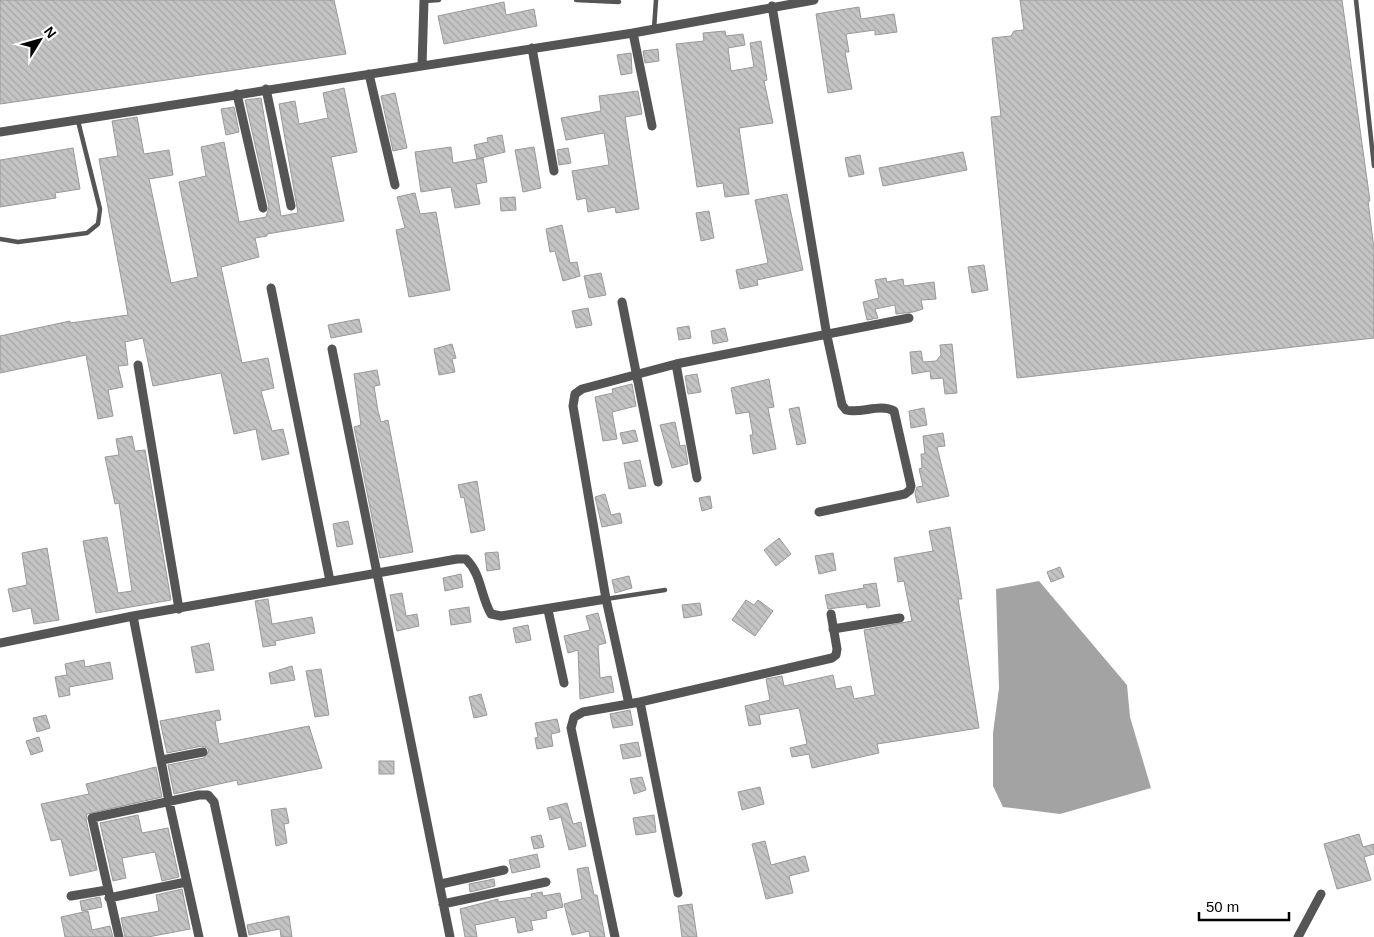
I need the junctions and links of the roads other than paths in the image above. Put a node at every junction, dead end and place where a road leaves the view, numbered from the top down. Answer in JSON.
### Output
{"nodes":[{"id":1,"x":424,"y":0,"type":"edge"},
{"id":2,"x":439,"y":0,"type":"edge"},
{"id":3,"x":576,"y":0,"type":"edge"},
{"id":4,"x":656,"y":0,"type":"edge"},
{"id":5,"x":814,"y":0,"type":"edge"},
{"id":6,"x":1356,"y":0,"type":"edge"},
{"id":7,"x":619,"y":2,"type":"dead end"},
{"id":8,"x":772,"y":6,"type":"junction"},
{"id":9,"x":654,"y":29,"type":"junction"},
{"id":10,"x":633,"y":33,"type":"junction"},
{"id":11,"x":532,"y":48,"type":"junction"},
{"id":12,"x":422,"y":66,"type":"junction"},
{"id":13,"x":370,"y":74,"type":"junction"},
{"id":14,"x":266,"y":89,"type":"junction"},
{"id":15,"x":237,"y":94,"type":"junction"},
{"id":16,"x":78,"y":121,"type":"junction"},
{"id":17,"x":652,"y":126,"type":"dead end"},
{"id":18,"x":0,"y":132,"type":"edge"},
{"id":19,"x":1374,"y":166,"type":"edge"},
{"id":20,"x":554,"y":171,"type":"dead end"},
{"id":21,"x":394,"y":186,"type":"dead end"},
{"id":22,"x":291,"y":206,"type":"dead end"},
{"id":23,"x":263,"y":208,"type":"dead end"},
{"id":24,"x":0,"y":239,"type":"edge"},
{"id":25,"x":271,"y":288,"type":"dead end"},
{"id":26,"x":622,"y":302,"type":"dead end"},
{"id":27,"x":909,"y":318,"type":"dead end"},
{"id":28,"x":827,"y":336,"type":"junction"},
{"id":29,"x":332,"y":349,"type":"dead end"},
{"id":30,"x":676,"y":364,"type":"junction"},
{"id":31,"x":138,"y":365,"type":"dead end"},
{"id":32,"x":636,"y":374,"type":"junction"},
{"id":33,"x":697,"y":478,"type":"dead end"},
{"id":34,"x":658,"y":482,"type":"dead end"},
{"id":35,"x":819,"y":512,"type":"dead end"},
{"id":36,"x":376,"y":573,"type":"junction"},
{"id":37,"x":330,"y":582,"type":"junction"},
{"id":38,"x":664,"y":590,"type":"dead end"},
{"id":39,"x":606,"y":599,"type":"junction"},
{"id":40,"x":179,"y":609,"type":"junction"},
{"id":41,"x":548,"y":610,"type":"junction"},
{"id":42,"x":831,"y":614,"type":"dead end"},
{"id":43,"x":133,"y":616,"type":"junction"},
{"id":44,"x":900,"y":618,"type":"dead end"},
{"id":45,"x":833,"y":629,"type":"junction"},
{"id":46,"x":0,"y":643,"type":"edge"},
{"id":47,"x":564,"y":683,"type":"dead end"},
{"id":48,"x":640,"y":702,"type":"junction"},
{"id":49,"x":629,"y":704,"type":"junction"},
{"id":50,"x":203,"y":752,"type":"dead end"},
{"id":51,"x":162,"y":760,"type":"junction"},
{"id":52,"x":169,"y":802,"type":"junction"},
{"id":53,"x":504,"y":870,"type":"dead end"},
{"id":54,"x":186,"y":882,"type":"junction"},
{"id":55,"x":546,"y":882,"type":"dead end"},
{"id":56,"x":441,"y":884,"type":"junction"},
{"id":57,"x":678,"y":893,"type":"dead end"},
{"id":58,"x":108,"y":894,"type":"junction"},
{"id":59,"x":1321,"y":894,"type":"dead end"},
{"id":60,"x":71,"y":896,"type":"dead end"},
{"id":61,"x":443,"y":904,"type":"junction"},
{"id":62,"x":119,"y":937,"type":"edge"},
{"id":63,"x":199,"y":937,"type":"edge"},
{"id":64,"x":243,"y":937,"type":"edge"},
{"id":65,"x":450,"y":937,"type":"edge"},
{"id":66,"x":615,"y":937,"type":"edge"},
{"id":67,"x":1298,"y":937,"type":"edge"}],
"edges":[{"from":1,"to":2,"type":"lane"},
{"from":1,"to":12,"type":"street"},
{"from":3,"to":7,"type":"lane"},
{"from":4,"to":9,"type":"lane"},
{"from":5,"to":8,"type":"street"},
{"from":6,"to":19,"type":"lane"},
{"from":8,"to":9,"type":"street"},
{"from":8,"to":28,"type":"street"},
{"from":9,"to":10,"type":"street"},
{"from":10,"to":11,"type":"street"},
{"from":10,"to":17,"type":"street"},
{"from":11,"to":12,"type":"street"},
{"from":11,"to":20,"type":"street"},
{"from":12,"to":13,"type":"street"},
{"from":13,"to":14,"type":"street"},
{"from":13,"to":21,"type":"street"},
{"from":14,"to":15,"type":"street"},
{"from":14,"to":22,"type":"street"},
{"from":15,"to":16,"type":"street"},
{"from":15,"to":23,"type":"street"},
{"from":16,"to":18,"type":"street"},
{"from":16,"to":24,"type":"lane"},
{"from":25,"to":37,"type":"street"},
{"from":26,"to":32,"type":"street"},
{"from":27,"to":28,"type":"street"},
{"from":28,"to":30,"type":"street"},
{"from":28,"to":35,"type":"street"},
{"from":29,"to":36,"type":"street"},
{"from":30,"to":32,"type":"street"},
{"from":30,"to":33,"type":"street"},
{"from":31,"to":40,"type":"street"},
{"from":32,"to":34,"type":"street"},
{"from":32,"to":39,"type":"street"},
{"from":36,"to":37,"type":"street"},
{"from":36,"to":41,"type":"street"},
{"from":36,"to":56,"type":"street"},
{"from":37,"to":40,"type":"street"},
{"from":38,"to":39,"type":"lane"},
{"from":39,"to":41,"type":"street"},
{"from":39,"to":49,"type":"street"},
{"from":40,"to":43,"type":"street"},
{"from":41,"to":47,"type":"street"},
{"from":42,"to":45,"type":"street"},
{"from":43,"to":46,"type":"street"},
{"from":43,"to":51,"type":"street"},
{"from":44,"to":45,"type":"street"},
{"from":45,"to":48,"type":"street"},
{"from":48,"to":49,"type":"street"},
{"from":48,"to":57,"type":"street"},
{"from":49,"to":66,"type":"street"},
{"from":50,"to":51,"type":"street"},
{"from":51,"to":52,"type":"street"},
{"from":52,"to":54,"type":"street"},
{"from":52,"to":58,"type":"street"},
{"from":52,"to":64,"type":"street"},
{"from":53,"to":56,"type":"street"},
{"from":54,"to":58,"type":"street"},
{"from":54,"to":63,"type":"street"},
{"from":55,"to":61,"type":"street"},
{"from":56,"to":61,"type":"street"},
{"from":58,"to":60,"type":"street"},
{"from":58,"to":62,"type":"street"},
{"from":59,"to":67,"type":"street"},
{"from":61,"to":65,"type":"street"}]}
